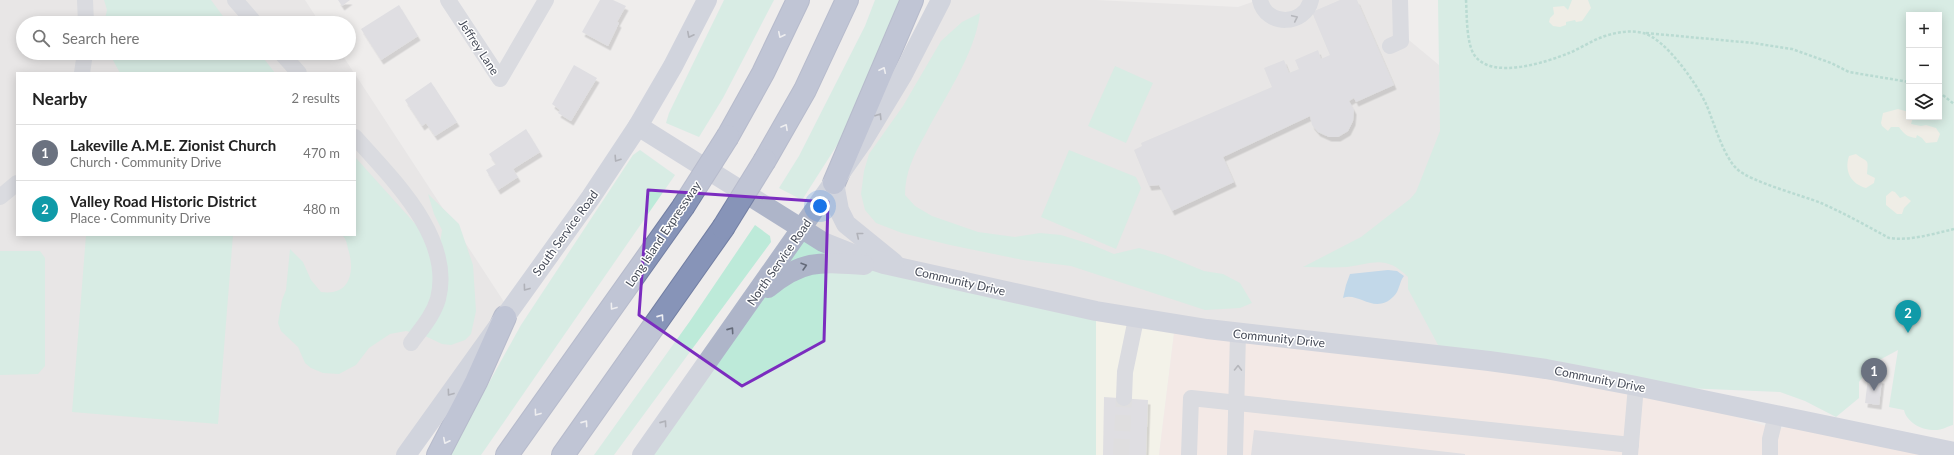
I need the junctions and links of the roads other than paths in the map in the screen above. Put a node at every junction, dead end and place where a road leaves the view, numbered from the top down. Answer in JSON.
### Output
{"nodes":[{"id":1,"x":85,"y":0,"type":"edge"},
{"id":2,"x":235,"y":0,"type":"edge"},
{"id":3,"x":448,"y":0,"type":"edge"},
{"id":4,"x":546,"y":0,"type":"edge"},
{"id":5,"x":707,"y":0,"type":"edge"},
{"id":6,"x":798,"y":0,"type":"edge"},
{"id":7,"x":847,"y":0,"type":"edge"},
{"id":8,"x":912,"y":0,"type":"edge"},
{"id":9,"x":941,"y":0,"type":"edge"},
{"id":10,"x":1260,"y":0,"type":"edge"},
{"id":11,"x":1311,"y":0,"type":"edge"},
{"id":12,"x":1400,"y":0,"type":"edge"},
{"id":13,"x":86,"y":16,"type":"edge"},
{"id":14,"x":249,"y":16,"type":"edge"},
{"id":15,"x":1390,"y":46,"type":"dead end"},
{"id":16,"x":84,"y":60,"type":"edge"},
{"id":17,"x":287,"y":60,"type":"edge"},
{"id":18,"x":82,"y":72,"type":"edge"},
{"id":19,"x":298,"y":72,"type":"edge"},
{"id":20,"x":638,"y":126,"type":"junction"},
{"id":21,"x":356,"y":138,"type":"edge"},
{"id":22,"x":834,"y":183,"type":"junction"},
{"id":23,"x":16,"y":184,"type":"edge"},
{"id":24,"x":0,"y":196,"type":"edge"},
{"id":25,"x":802,"y":229,"type":"junction"},
{"id":26,"x":900,"y":268,"type":"junction"},
{"id":27,"x":749,"y":303,"type":"junction"},
{"id":28,"x":505,"y":317,"type":"junction"},
{"id":29,"x":1136,"y":319,"type":"junction"},
{"id":30,"x":1238,"y":333,"type":"junction"},
{"id":31,"x":411,"y":343,"type":"dead end"},
{"id":32,"x":1636,"y":386,"type":"junction"},
{"id":33,"x":1124,"y":398,"type":"tunnel mouth"},
{"id":34,"x":1237,"y":402,"type":"junction"},
{"id":35,"x":1776,"y":416,"type":"junction"},
{"id":36,"x":1770,"y":439,"type":"junction"},
{"id":37,"x":1630,"y":450,"type":"edge"},
{"id":38,"x":1954,"y":452,"type":"edge"},
{"id":39,"x":406,"y":455,"type":"edge"},
{"id":40,"x":438,"y":455,"type":"edge"},
{"id":41,"x":507,"y":455,"type":"edge"},
{"id":42,"x":563,"y":455,"type":"edge"},
{"id":43,"x":642,"y":455,"type":"edge"},
{"id":44,"x":1189,"y":455,"type":"edge"},
{"id":45,"x":1235,"y":455,"type":"edge"},
{"id":46,"x":1758,"y":455,"type":"edge"},
{"id":47,"x":1770,"y":455,"type":"edge"}],
"edges":[{"from":1,"to":13,"type":"street"},
{"from":2,"to":14,"type":"street"},
{"from":3,"to":4,"type":"street","name":"Jeffrey Lane"},
{"from":5,"to":20,"type":"main road","name":"South Service Road","one_way":true},
{"from":6,"to":41,"type":"highway","name":"Long Island Expressway","one_way":true,"bridge":true},
{"from":42,"to":7,"type":"highway","one_way":true,"bridge":true},
{"from":22,"to":8,"type":"highway","one_way":true},
{"from":22,"to":9,"type":"main road","name":"North Service Road","one_way":true},
{"from":10,"to":11,"type":"street","one_way":true},
{"from":12,"to":15,"type":"street"},
{"from":16,"to":18,"type":"street"},
{"from":17,"to":19,"type":"street"},
{"from":20,"to":25,"type":"main road","name":"Community Drive"},
{"from":20,"to":28,"type":"main road","name":"South Service Road","one_way":true},
{"from":21,"to":31,"type":"street"},
{"from":22,"to":25,"type":"main road","name":"North Service Road"},
{"from":26,"to":22,"type":"main road","one_way":true},
{"from":23,"to":24,"type":"street"},
{"from":25,"to":26,"type":"main road","name":"Community Drive"},
{"from":25,"to":27,"type":"main road","name":"North Service Road"},
{"from":27,"to":26,"type":"main road","one_way":true},
{"from":26,"to":29,"type":"main road","name":"Community Drive"},
{"from":43,"to":27,"type":"main road","name":"North Service Road","one_way":true},
{"from":28,"to":39,"type":"main road","name":"South Service Road","one_way":true},
{"from":28,"to":40,"type":"highway","one_way":true},
{"from":29,"to":30,"type":"main road","name":"Community Drive"},
{"from":29,"to":33,"type":"street"},
{"from":30,"to":32,"type":"main road","name":"Community Drive"},
{"from":34,"to":30,"type":"street","one_way":true},
{"from":32,"to":35,"type":"main road","name":"Community Drive"},
{"from":32,"to":37,"type":"street"},
{"from":34,"to":37,"type":"street"},
{"from":34,"to":44,"type":"street"},
{"from":34,"to":45,"type":"street"},
{"from":35,"to":36,"type":"street"},
{"from":35,"to":38,"type":"main road","name":"Community Drive"},
{"from":36,"to":46,"type":"street"},
{"from":36,"to":47,"type":"street"}]}
